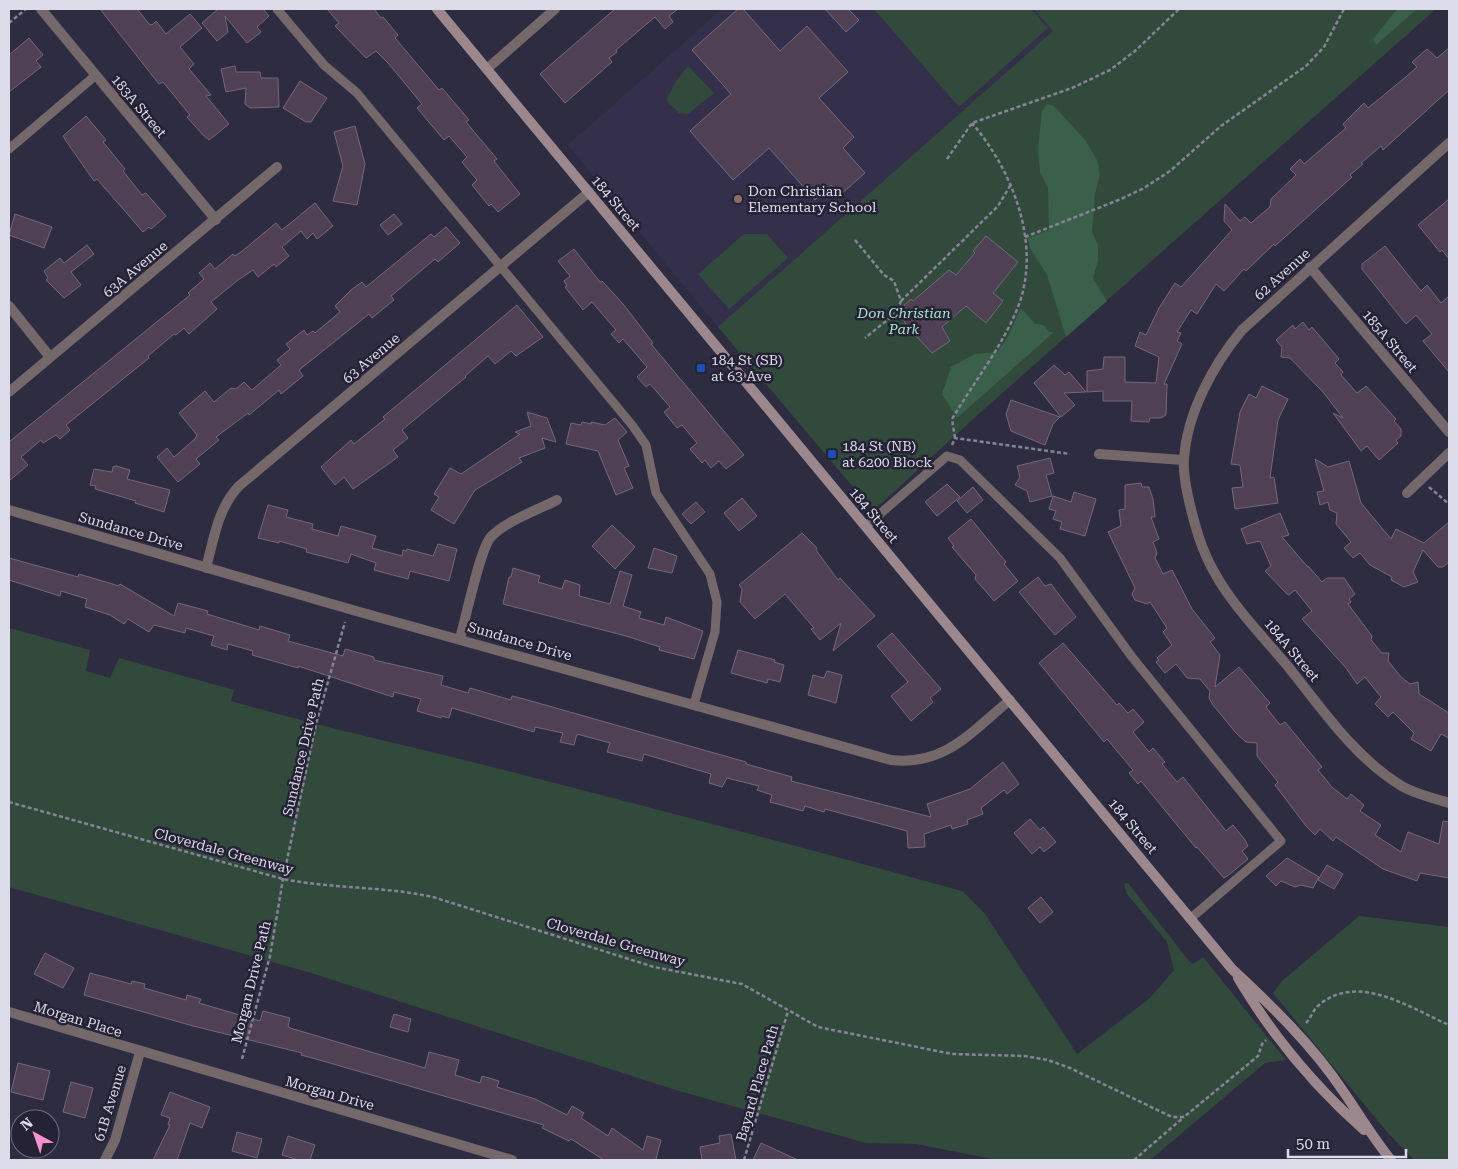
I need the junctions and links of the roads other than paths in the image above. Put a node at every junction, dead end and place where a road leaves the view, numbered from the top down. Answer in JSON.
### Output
{"nodes":[{"id":1,"x":41,"y":9,"type":"edge"},
{"id":2,"x":277,"y":9,"type":"edge"},
{"id":3,"x":437,"y":9,"type":"edge"},
{"id":4,"x":555,"y":9,"type":"edge"},
{"id":5,"x":488,"y":68,"type":"junction"},
{"id":6,"x":96,"y":75,"type":"junction"},
{"id":7,"x":1449,"y":143,"type":"edge"},
{"id":8,"x":9,"y":149,"type":"edge"},
{"id":9,"x":278,"y":167,"type":"dead end"},
{"id":10,"x":589,"y":192,"type":"junction"},
{"id":11,"x":216,"y":220,"type":"junction"},
{"id":12,"x":1310,"y":267,"type":"junction"},
{"id":13,"x":500,"y":268,"type":"junction"},
{"id":14,"x":9,"y":306,"type":"edge"},
{"id":15,"x":50,"y":357,"type":"junction"},
{"id":16,"x":9,"y":392,"type":"edge"},
{"id":17,"x":1449,"y":432,"type":"edge"},
{"id":18,"x":1449,"y":453,"type":"edge"},
{"id":19,"x":1099,"y":454,"type":"dead end"},
{"id":20,"x":1184,"y":460,"type":"junction"},
{"id":21,"x":1407,"y":492,"type":"dead end"},
{"id":22,"x":557,"y":500,"type":"dead end"},
{"id":23,"x":9,"y":510,"type":"edge"},
{"id":24,"x":866,"y":526,"type":"junction"},
{"id":25,"x":206,"y":568,"type":"junction"},
{"id":26,"x":460,"y":638,"type":"junction"},
{"id":27,"x":1010,"y":700,"type":"junction"},
{"id":28,"x":694,"y":704,"type":"junction"},
{"id":29,"x":1449,"y":803,"type":"edge"},
{"id":30,"x":1191,"y":918,"type":"junction"},
{"id":31,"x":1232,"y":969,"type":"junction"},
{"id":32,"x":9,"y":1012,"type":"edge"},
{"id":33,"x":140,"y":1052,"type":"junction"},
{"id":34,"x":1372,"y":1138,"type":"junction"},
{"id":35,"x":105,"y":1160,"type":"edge"},
{"id":36,"x":512,"y":1160,"type":"edge"},
{"id":37,"x":1391,"y":1160,"type":"edge"}],
"edges":[{"from":1,"to":6,"type":"street","name":"183A Street"},
{"from":2,"to":13,"type":"lane"},
{"from":3,"to":5,"type":"main road","name":"184 Street"},
{"from":4,"to":5,"type":"street"},
{"from":5,"to":10,"type":"main road","name":"184 Street"},
{"from":6,"to":8,"type":"lane"},
{"from":6,"to":11,"type":"street","name":"183A Street"},
{"from":7,"to":12,"type":"street","name":"62 Avenue"},
{"from":9,"to":11,"type":"street","name":"63A Avenue"},
{"from":10,"to":13,"type":"street","name":"63 Avenue"},
{"from":10,"to":24,"type":"main road","name":"184 Street"},
{"from":11,"to":15,"type":"street","name":"63A Avenue"},
{"from":12,"to":17,"type":"street","name":"185A Street"},
{"from":12,"to":20,"type":"street","name":"62 Avenue"},
{"from":13,"to":25,"type":"street","name":"63 Avenue"},
{"from":13,"to":28,"type":"lane"},
{"from":14,"to":15,"type":"street"},
{"from":15,"to":16,"type":"street","name":"63A Avenue"},
{"from":18,"to":21,"type":"street"},
{"from":19,"to":20,"type":"street"},
{"from":20,"to":29,"type":"street","name":"184A Street"},
{"from":22,"to":26,"type":"street"},
{"from":23,"to":25,"type":"street","name":"Sundance Drive"},
{"from":24,"to":27,"type":"main road","name":"184 Street"},
{"from":24,"to":30,"type":"lane"},
{"from":25,"to":26,"type":"street","name":"Sundance Drive"},
{"from":26,"to":28,"type":"street","name":"Sundance Drive"},
{"from":27,"to":28,"type":"street","name":"Sundance Drive"},
{"from":27,"to":30,"type":"main road","name":"184 Street"},
{"from":30,"to":31,"type":"main road","name":"184 Street"},
{"from":31,"to":34,"type":"main road","name":"184 Street"},
{"from":31,"to":34,"type":"main road","name":"184 Street"},
{"from":32,"to":33,"type":"street","name":"Morgan Place"},
{"from":33,"to":35,"type":"street","name":"61B Avenue"},
{"from":33,"to":36,"type":"street","name":"Morgan Drive"},
{"from":34,"to":37,"type":"main road","name":"184 Street"}]}
